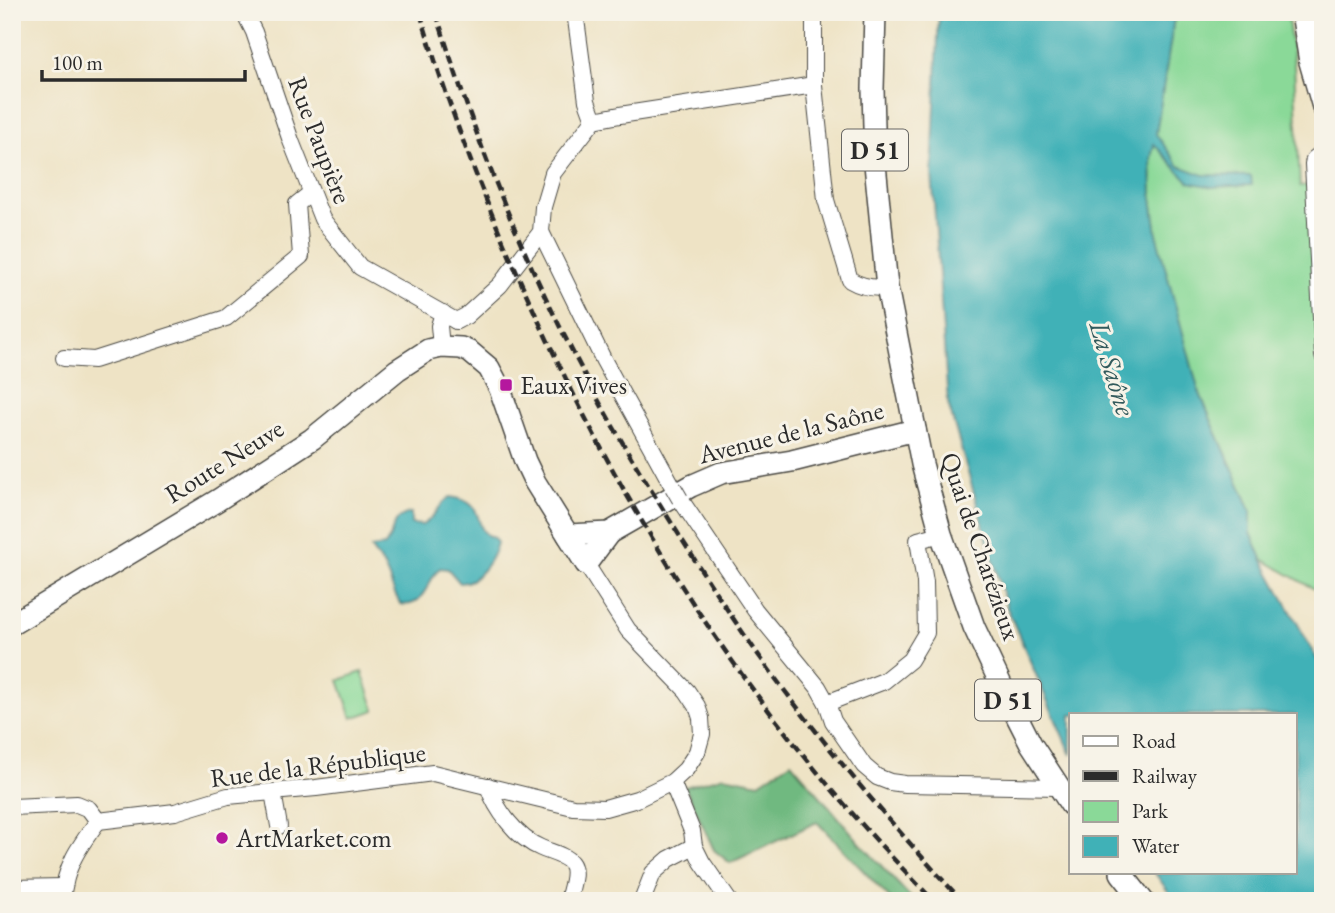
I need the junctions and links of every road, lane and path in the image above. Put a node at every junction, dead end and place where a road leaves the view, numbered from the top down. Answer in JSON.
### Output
{"nodes":[{"id":1,"x":244,"y":12,"type":"edge"},
{"id":2,"x":575,"y":12,"type":"edge"},
{"id":3,"x":814,"y":12,"type":"edge"},
{"id":4,"x":875,"y":12,"type":"edge"},
{"id":5,"x":1302,"y":12,"type":"edge"},
{"id":6,"x":1315,"y":12,"type":"edge"},
{"id":7,"x":1323,"y":48,"type":"edge"},
{"id":8,"x":814,"y":85,"type":"junction"},
{"id":9,"x":1323,"y":107,"type":"edge"},
{"id":10,"x":594,"y":120,"type":"junction"},
{"id":11,"x":1323,"y":152,"type":"edge"},
{"id":12,"x":311,"y":193,"type":"junction"},
{"id":13,"x":541,"y":232,"type":"junction"},
{"id":14,"x":887,"y":286,"type":"junction"},
{"id":15,"x":449,"y":317,"type":"junction"},
{"id":16,"x":451,"y":348,"type":"junction"},
{"id":17,"x":1323,"y":356,"type":"edge"},
{"id":18,"x":64,"y":358,"type":"dead end"},
{"id":19,"x":915,"y":430,"type":"junction"},
{"id":20,"x":609,"y":533,"type":"junction"},
{"id":21,"x":941,"y":534,"type":"junction"},
{"id":22,"x":568,"y":535,"type":"junction"},
{"id":23,"x":586,"y":564,"type":"junction"},
{"id":24,"x":12,"y":624,"type":"edge"},
{"id":25,"x":827,"y":703,"type":"junction"},
{"id":26,"x":672,"y":782,"type":"junction"},
{"id":27,"x":488,"y":786,"type":"junction"},
{"id":28,"x":1058,"y":788,"type":"junction"},
{"id":29,"x":273,"y":792,"type":"junction"},
{"id":30,"x":1069,"y":802,"type":"edge"},
{"id":31,"x":12,"y":807,"type":"edge"},
{"id":32,"x":98,"y":821,"type":"junction"},
{"id":33,"x":279,"y":826,"type":"dead end"},
{"id":34,"x":694,"y":846,"type":"junction"},
{"id":35,"x":1122,"y":874,"type":"edge"},
{"id":36,"x":12,"y":888,"type":"edge"},
{"id":37,"x":62,"y":894,"type":"edge"},
{"id":38,"x":568,"y":901,"type":"edge"},
{"id":39,"x":642,"y":901,"type":"edge"},
{"id":40,"x":729,"y":901,"type":"edge"},
{"id":41,"x":1143,"y":901,"type":"edge"}],
"edges":[{"from":1,"to":12,"type":"street","name":"Rue Paupière"},
{"from":2,"to":10,"type":"street"},
{"from":3,"to":8,"type":"street"},
{"from":4,"to":14,"type":"main road","number":"D 51"},
{"from":5,"to":9,"type":"main road"},
{"from":6,"to":7,"type":"main road"},
{"from":8,"to":10,"type":"street"},
{"from":8,"to":14,"type":"street"},
{"from":10,"to":13,"type":"street"},
{"from":11,"to":17,"type":"street"},
{"from":12,"to":15,"type":"street","name":"Rue Paupière"},
{"from":12,"to":18,"type":"street"},
{"from":13,"to":15,"type":"street"},
{"from":13,"to":25,"type":"street"},
{"from":14,"to":19,"type":"main road","name":"Quai de Charézieux","number":"D 51"},
{"from":15,"to":16,"type":"street"},
{"from":16,"to":22,"type":"main road"},
{"from":16,"to":24,"type":"main road","name":"Route Neuve"},
{"from":19,"to":20,"type":"main road","name":"Avenue de la Saône"},
{"from":19,"to":21,"type":"main road","name":"Quai de Charézieux","number":"D 51"},
{"from":20,"to":22,"type":"main road","name":"Avenue de la Saône"},
{"from":20,"to":23,"type":"main road","name":"Avenue de la Saône"},
{"from":21,"to":25,"type":"street"},
{"from":21,"to":28,"type":"main road","name":"Quai de Charézieux","number":"D 51"},
{"from":22,"to":23,"type":"main road"},
{"from":23,"to":26,"type":"street"},
{"from":25,"to":28,"type":"street"},
{"from":26,"to":27,"type":"street","name":"Rue de la République"},
{"from":26,"to":34,"type":"street"},
{"from":27,"to":29,"type":"street","name":"Rue de la République"},
{"from":27,"to":38,"type":"street"},
{"from":28,"to":30,"type":"main road","name":"Quai de Charézieux","number":"D 51"},
{"from":29,"to":32,"type":"street","name":"Rue de la République"},
{"from":29,"to":33,"type":"street"},
{"from":31,"to":32,"type":"street"},
{"from":32,"to":37,"type":"street"},
{"from":34,"to":39,"type":"street"},
{"from":34,"to":40,"type":"street"},
{"from":35,"to":41,"type":"main road"},
{"from":36,"to":37,"type":"street"}]}
